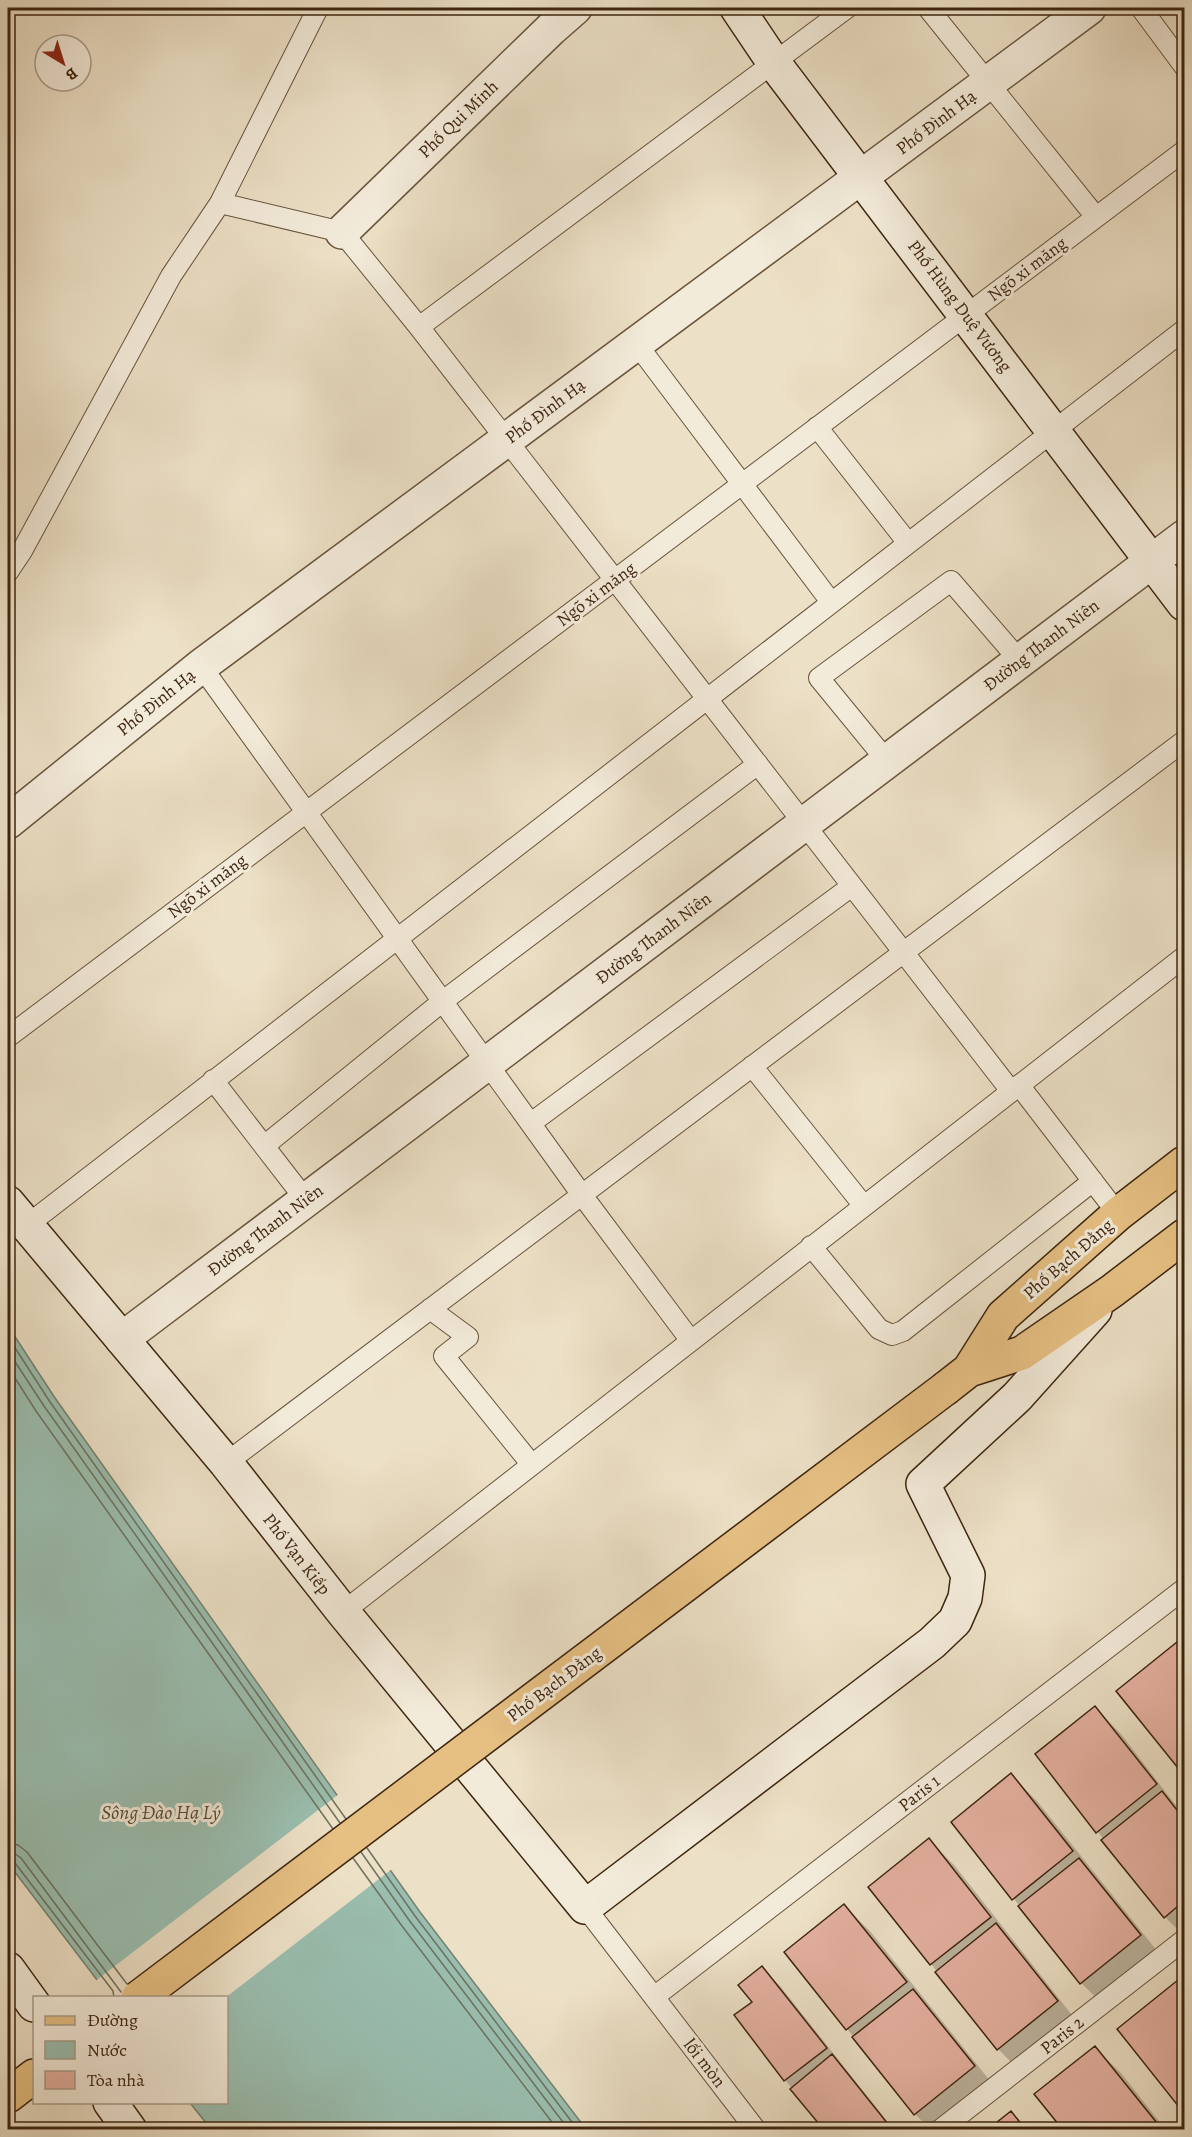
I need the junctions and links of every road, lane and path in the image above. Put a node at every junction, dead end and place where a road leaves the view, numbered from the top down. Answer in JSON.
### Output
{"nodes":[{"id":1,"x":318,"y":8,"type":"edge"},
{"id":2,"x":575,"y":8,"type":"edge"},
{"id":3,"x":737,"y":8,"type":"edge"},
{"id":4,"x":847,"y":8,"type":"edge"},
{"id":5,"x":928,"y":8,"type":"edge"},
{"id":6,"x":1089,"y":8,"type":"edge"},
{"id":7,"x":1141,"y":8,"type":"edge"},
{"id":8,"x":774,"y":63,"type":"junction"},
{"id":9,"x":1185,"y":66,"type":"edge"},
{"id":10,"x":988,"y":82,"type":"junction"},
{"id":11,"x":1185,"y":151,"type":"edge"},
{"id":12,"x":862,"y":177,"type":"junction"},
{"id":13,"x":220,"y":203,"type":"junction"},
{"id":14,"x":1096,"y":217,"type":"junction"},
{"id":15,"x":342,"y":232,"type":"junction"},
{"id":16,"x":966,"y":316,"type":"junction"},
{"id":17,"x":419,"y":327,"type":"junction"},
{"id":18,"x":1185,"y":330,"type":"edge"},
{"id":19,"x":636,"y":344,"type":"junction"},
{"id":20,"x":817,"y":428,"type":"junction"},
{"id":21,"x":1055,"y":432,"type":"junction"},
{"id":22,"x":507,"y":440,"type":"junction"},
{"id":23,"x":741,"y":484,"type":"junction"},
{"id":24,"x":1185,"y":537,"type":"edge"},
{"id":25,"x":908,"y":543,"type":"junction"},
{"id":26,"x":1154,"y":561,"type":"junction"},
{"id":27,"x":8,"y":572,"type":"edge"},
{"id":28,"x":615,"y":579,"type":"junction"},
{"id":29,"x":831,"y":602,"type":"junction"},
{"id":30,"x":1185,"y":604,"type":"edge"},
{"id":31,"x":1020,"y":661,"type":"junction"},
{"id":32,"x":201,"y":666,"type":"junction"},
{"id":33,"x":707,"y":698,"type":"junction"},
{"id":34,"x":1185,"y":741,"type":"edge"},
{"id":35,"x":887,"y":761,"type":"junction"},
{"id":36,"x":758,"y":765,"type":"junction"},
{"id":37,"x":306,"y":810,"type":"junction"},
{"id":38,"x":8,"y":822,"type":"edge"},
{"id":39,"x":805,"y":824,"type":"junction"},
{"id":40,"x":852,"y":886,"type":"junction"},
{"id":41,"x":397,"y":937,"type":"junction"},
{"id":42,"x":904,"y":952,"type":"junction"},
{"id":43,"x":1185,"y":957,"type":"edge"},
{"id":44,"x":443,"y":1000,"type":"junction"},
{"id":45,"x":8,"y":1037,"type":"edge"},
{"id":46,"x":488,"y":1062,"type":"junction"},
{"id":47,"x":752,"y":1066,"type":"junction"},
{"id":48,"x":213,"y":1080,"type":"junction"},
{"id":49,"x":1015,"y":1088,"type":"junction"},
{"id":50,"x":531,"y":1123,"type":"junction"},
{"id":51,"x":264,"y":1146,"type":"junction"},
{"id":52,"x":1185,"y":1163,"type":"edge"},
{"id":53,"x":1093,"y":1181,"type":"junction"},
{"id":54,"x":582,"y":1195,"type":"junction"},
{"id":55,"x":305,"y":1199,"type":"junction"},
{"id":56,"x":864,"y":1206,"type":"junction"},
{"id":57,"x":17,"y":1214,"type":"edge"},
{"id":58,"x":1118,"y":1214,"type":"junction"},
{"id":59,"x":1185,"y":1236,"type":"edge"},
{"id":60,"x":812,"y":1246,"type":"junction"},
{"id":61,"x":1112,"y":1291,"type":"junction"},
{"id":62,"x":430,"y":1309,"type":"junction"},
{"id":63,"x":122,"y":1339,"type":"junction"},
{"id":64,"x":691,"y":1341,"type":"junction"},
{"id":65,"x":957,"y":1379,"type":"junction"},
{"id":66,"x":226,"y":1463,"type":"junction"},
{"id":67,"x":532,"y":1465,"type":"junction"},
{"id":68,"x":1185,"y":1589,"type":"edge"},
{"id":69,"x":343,"y":1612,"type":"junction"},
{"id":70,"x":585,"y":1907,"type":"junction"},
{"id":71,"x":1185,"y":1940,"type":"edge"},
{"id":72,"x":8,"y":1970,"type":"edge"},
{"id":73,"x":141,"y":1996,"type":"edge"},
{"id":74,"x":654,"y":1997,"type":"junction"},
{"id":75,"x":33,"y":2004,"type":"edge"},
{"id":76,"x":33,"y":2077,"type":"edge"},
{"id":77,"x":8,"y":2096,"type":"edge"},
{"id":78,"x":111,"y":2104,"type":"edge"},
{"id":79,"x":130,"y":2130,"type":"edge"},
{"id":80,"x":756,"y":2130,"type":"edge"},
{"id":81,"x":940,"y":2130,"type":"edge"}],
"edges":[{"from":1,"to":13,"type":"lane"},
{"from":2,"to":15,"type":"street","name":"Phố Qui Minh"},
{"from":3,"to":8,"type":"street","name":"Phố Hùng Duệ Vương"},
{"from":4,"to":8,"type":"lane"},
{"from":5,"to":10,"type":"lane"},
{"from":6,"to":10,"type":"street","name":"Phố Đình Hạ"},
{"from":7,"to":9,"type":"lane"},
{"from":8,"to":12,"type":"street","name":"Phố Hùng Duệ Vương"},
{"from":8,"to":17,"type":"lane"},
{"from":10,"to":12,"type":"street","name":"Phố Đình Hạ"},
{"from":10,"to":14,"type":"lane"},
{"from":11,"to":14,"type":"lane","name":"Ngõ xi măng"},
{"from":12,"to":16,"type":"street","name":"Phố Hùng Duệ Vương"},
{"from":12,"to":19,"type":"street","name":"Phố Đình Hạ"},
{"from":13,"to":15,"type":"lane"},
{"from":13,"to":27,"type":"lane"},
{"from":14,"to":16,"type":"lane","name":"Ngõ xi măng"},
{"from":15,"to":17,"type":"lane"},
{"from":16,"to":20,"type":"lane","name":"Ngõ xi măng"},
{"from":16,"to":21,"type":"street","name":"Phố Hùng Duệ Vương"},
{"from":17,"to":22,"type":"lane"},
{"from":18,"to":21,"type":"lane"},
{"from":19,"to":22,"type":"street","name":"Phố Đình Hạ"},
{"from":19,"to":23,"type":"lane"},
{"from":20,"to":23,"type":"lane","name":"Ngõ xi măng"},
{"from":20,"to":25,"type":"lane"},
{"from":21,"to":25,"type":"lane"},
{"from":21,"to":26,"type":"street","name":"Phố Hùng Duệ Vương"},
{"from":22,"to":28,"type":"lane"},
{"from":22,"to":32,"type":"street","name":"Phố Đình Hạ"},
{"from":23,"to":28,"type":"lane","name":"Ngõ xi măng"},
{"from":23,"to":29,"type":"lane"},
{"from":24,"to":26,"type":"street","name":"Đường Thanh Niên"},
{"from":25,"to":29,"type":"lane"},
{"from":26,"to":30,"type":"street","name":"Phố Hùng Duệ Vương"},
{"from":26,"to":31,"type":"street","name":"Đường Thanh Niên"},
{"from":28,"to":33,"type":"lane"},
{"from":28,"to":37,"type":"lane","name":"Ngõ xi măng"},
{"from":29,"to":33,"type":"lane"},
{"from":31,"to":35,"type":"street","name":"Đường Thanh Niên"},
{"from":31,"to":35,"type":"lane"},
{"from":32,"to":37,"type":"lane"},
{"from":32,"to":38,"type":"street","name":"Phố Đình Hạ"},
{"from":33,"to":36,"type":"lane"},
{"from":33,"to":41,"type":"lane"},
{"from":34,"to":42,"type":"lane"},
{"from":35,"to":39,"type":"street","name":"Đường Thanh Niên"},
{"from":36,"to":39,"type":"lane"},
{"from":36,"to":44,"type":"lane"},
{"from":37,"to":41,"type":"lane"},
{"from":37,"to":45,"type":"lane","name":"Ngõ xi măng"},
{"from":39,"to":40,"type":"lane"},
{"from":39,"to":46,"type":"street","name":"Đường Thanh Niên"},
{"from":40,"to":42,"type":"lane"},
{"from":40,"to":50,"type":"lane"},
{"from":41,"to":44,"type":"lane"},
{"from":41,"to":48,"type":"lane"},
{"from":42,"to":47,"type":"lane"},
{"from":42,"to":49,"type":"lane"},
{"from":43,"to":49,"type":"lane"},
{"from":44,"to":46,"type":"lane"},
{"from":44,"to":51,"type":"lane"},
{"from":46,"to":50,"type":"lane"},
{"from":46,"to":55,"type":"street","name":"Đường Thanh Niên"},
{"from":47,"to":54,"type":"lane"},
{"from":47,"to":56,"type":"lane"},
{"from":48,"to":51,"type":"lane"},
{"from":48,"to":57,"type":"lane"},
{"from":49,"to":53,"type":"lane"},
{"from":49,"to":56,"type":"lane"},
{"from":50,"to":54,"type":"lane"},
{"from":51,"to":55,"type":"lane"},
{"from":52,"to":58,"type":"main road","name":"Phố Bạch Đằng"},
{"from":53,"to":58,"type":"lane"},
{"from":53,"to":60,"type":"lane"},
{"from":54,"to":62,"type":"lane"},
{"from":54,"to":64,"type":"lane"},
{"from":55,"to":63,"type":"street","name":"Đường Thanh Niên"},
{"from":56,"to":60,"type":"lane"},
{"from":57,"to":63,"type":"street","name":"Phố Vạn Kiếp"},
{"from":58,"to":65,"type":"main road","name":"Phố Bạch Đằng"},
{"from":59,"to":61,"type":"main road","name":"Phố Bạch Đằng"},
{"from":60,"to":64,"type":"lane"},
{"from":61,"to":65,"type":"main road","name":"Phố Bạch Đằng"},
{"from":61,"to":70,"type":"street"},
{"from":62,"to":66,"type":"lane"},
{"from":62,"to":67,"type":"lane"},
{"from":63,"to":66,"type":"street","name":"Phố Vạn Kiếp"},
{"from":64,"to":67,"type":"lane"},
{"from":65,"to":73,"type":"main road","name":"Phố Bạch Đằng","bridge":true},
{"from":66,"to":69,"type":"street","name":"Phố Vạn Kiếp"},
{"from":67,"to":69,"type":"lane"},
{"from":68,"to":74,"type":"lane","name":"Paris 1"},
{"from":69,"to":70,"type":"street","name":"Phố Vạn Kiếp"},
{"from":70,"to":74,"type":"lane","name":"lối mòn"},
{"from":71,"to":81,"type":"lane","name":"Paris 2"},
{"from":72,"to":75,"type":"street"},
{"from":74,"to":80,"type":"lane","name":"lối mòn"},
{"from":76,"to":77,"type":"main road"},
{"from":78,"to":79,"type":"street"}]}
